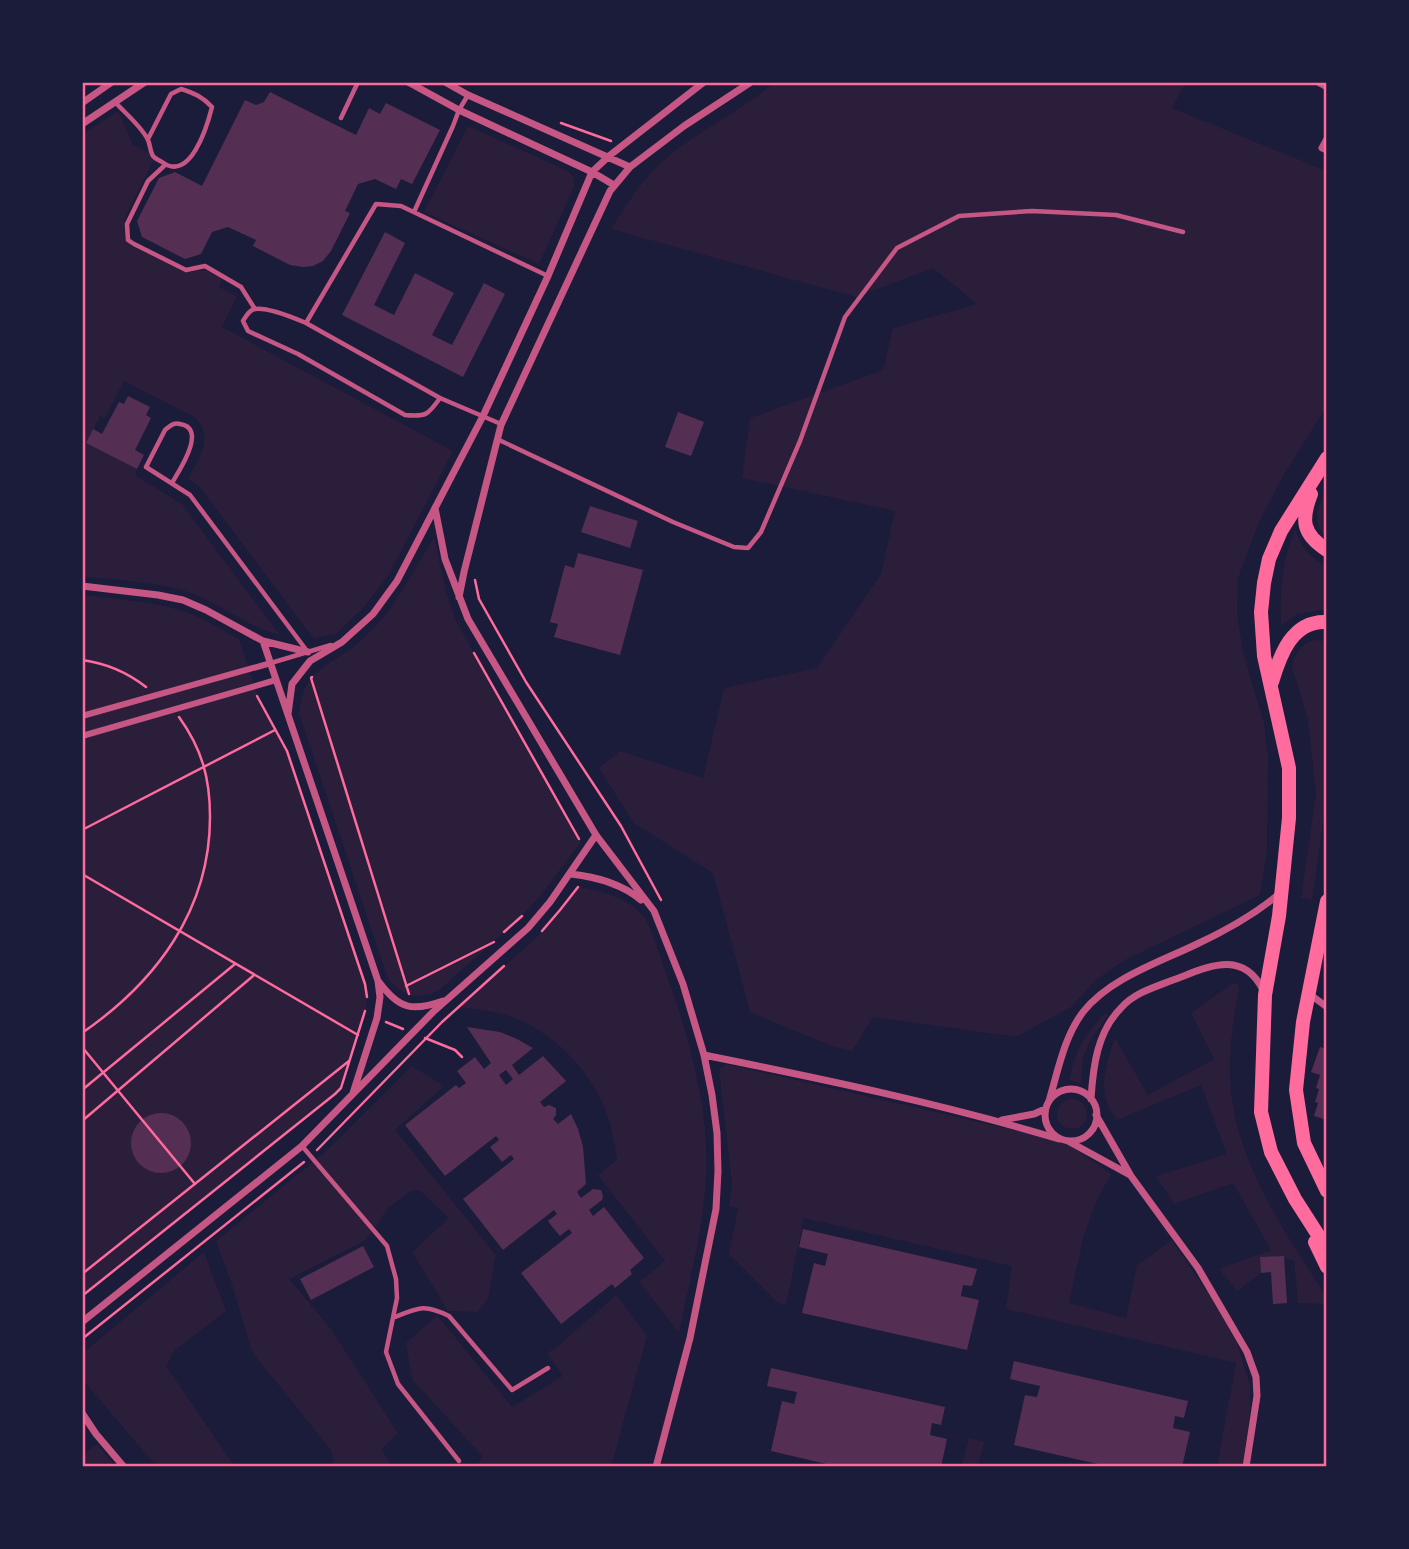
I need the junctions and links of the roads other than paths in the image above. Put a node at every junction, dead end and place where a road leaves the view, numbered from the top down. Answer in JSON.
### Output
{"nodes":[{"id":1,"x":112,"y":82,"type":"edge"},
{"id":2,"x":145,"y":82,"type":"edge"},
{"id":3,"x":358,"y":82,"type":"edge"},
{"id":4,"x":408,"y":82,"type":"edge"},
{"id":5,"x":445,"y":82,"type":"edge"},
{"id":6,"x":704,"y":82,"type":"edge"},
{"id":7,"x":751,"y":82,"type":"edge"},
{"id":8,"x":1318,"y":82,"type":"edge"},
{"id":9,"x":1327,"y":87,"type":"edge"},
{"id":10,"x":468,"y":95,"type":"junction"},
{"id":11,"x":115,"y":102,"type":"junction"},
{"id":12,"x":82,"y":103,"type":"edge"},
{"id":13,"x":459,"y":110,"type":"junction"},
{"id":14,"x":341,"y":118,"type":"dead end"},
{"id":15,"x":82,"y":124,"type":"edge"},
{"id":16,"x":148,"y":139,"type":"junction"},
{"id":17,"x":1327,"y":139,"type":"edge"},
{"id":18,"x":1327,"y":150,"type":"edge"},
{"id":19,"x":609,"y":156,"type":"junction"},
{"id":20,"x":165,"y":165,"type":"junction"},
{"id":21,"x":630,"y":167,"type":"junction"},
{"id":22,"x":592,"y":172,"type":"junction"},
{"id":23,"x":614,"y":186,"type":"junction"},
{"id":24,"x":414,"y":212,"type":"junction"},
{"id":25,"x":1183,"y":232,"type":"dead end"},
{"id":26,"x":548,"y":276,"type":"junction"},
{"id":27,"x":255,"y":309,"type":"junction"},
{"id":28,"x":306,"y":323,"type":"junction"},
{"id":29,"x":439,"y":398,"type":"junction"},
{"id":30,"x":483,"y":416,"type":"junction"},
{"id":31,"x":502,"y":425,"type":"junction"},
{"id":32,"x":497,"y":439,"type":"junction"},
{"id":33,"x":1324,"y":462,"type":"edge"},
{"id":34,"x":172,"y":483,"type":"junction"},
{"id":35,"x":435,"y":508,"type":"junction"},
{"id":36,"x":1327,"y":550,"type":"edge"},
{"id":37,"x":82,"y":586,"type":"edge"},
{"id":38,"x":459,"y":597,"type":"junction"},
{"id":39,"x":1327,"y":622,"type":"edge"},
{"id":40,"x":263,"y":641,"type":"junction"},
{"id":41,"x":342,"y":642,"type":"junction"},
{"id":42,"x":308,"y":652,"type":"junction"},
{"id":43,"x":271,"y":663,"type":"junction"},
{"id":44,"x":276,"y":680,"type":"junction"},
{"id":45,"x":1271,"y":686,"type":"junction"},
{"id":46,"x":288,"y":715,"type":"junction"},
{"id":47,"x":82,"y":716,"type":"edge"},
{"id":48,"x":82,"y":736,"type":"edge"},
{"id":49,"x":596,"y":835,"type":"junction"},
{"id":50,"x":571,"y":874,"type":"junction"},
{"id":51,"x":1282,"y":891,"type":"junction"},
{"id":52,"x":1327,"y":901,"type":"edge"},
{"id":53,"x":654,"y":911,"type":"junction"},
{"id":54,"x":378,"y":981,"type":"junction"},
{"id":55,"x":1308,"y":993,"type":"junction"},
{"id":56,"x":1265,"y":995,"type":"junction"},
{"id":57,"x":446,"y":1000,"type":"junction"},
{"id":58,"x":1327,"y":1007,"type":"edge"},
{"id":59,"x":704,"y":1055,"type":"junction"},
{"id":60,"x":352,"y":1095,"type":"junction"},
{"id":61,"x":1091,"y":1099,"type":"junction"},
{"id":62,"x":1049,"y":1101,"type":"junction"},
{"id":63,"x":1045,"y":1109,"type":"junction"},
{"id":64,"x":1097,"y":1115,"type":"junction"},
{"id":65,"x":998,"y":1120,"type":"junction"},
{"id":66,"x":1059,"y":1139,"type":"junction"},
{"id":67,"x":1068,"y":1141,"type":"junction"},
{"id":68,"x":302,"y":1146,"type":"junction"},
{"id":69,"x":1131,"y":1176,"type":"junction"},
{"id":70,"x":1326,"y":1189,"type":"edge"},
{"id":71,"x":1295,"y":1199,"type":"junction"},
{"id":72,"x":1327,"y":1249,"type":"edge"},
{"id":73,"x":1327,"y":1267,"type":"edge"},
{"id":74,"x":394,"y":1317,"type":"junction"},
{"id":75,"x":82,"y":1322,"type":"edge"},
{"id":76,"x":548,"y":1368,"type":"dead end"},
{"id":77,"x":82,"y":1413,"type":"edge"},
{"id":78,"x":460,"y":1461,"type":"dead end"},
{"id":79,"x":124,"y":1467,"type":"edge"},
{"id":80,"x":656,"y":1467,"type":"edge"},
{"id":81,"x":1246,"y":1467,"type":"edge"}],
"edges":[{"from":1,"to":12,"type":"street"},
{"from":2,"to":11,"type":"street"},
{"from":3,"to":14,"type":"lane"},
{"from":4,"to":13,"type":"street"},
{"from":5,"to":10,"type":"street"},
{"from":6,"to":19,"type":"street"},
{"from":7,"to":21,"type":"street"},
{"from":8,"to":9,"type":"street"},
{"from":10,"to":13,"type":"lane"},
{"from":10,"to":19,"type":"street"},
{"from":11,"to":15,"type":"street"},
{"from":11,"to":16,"type":"lane"},
{"from":13,"to":22,"type":"street"},
{"from":13,"to":24,"type":"lane"},
{"from":16,"to":20,"type":"lane"},
{"from":16,"to":20,"type":"lane"},
{"from":17,"to":18,"type":"street"},
{"from":19,"to":21,"type":"street"},
{"from":19,"to":22,"type":"street"},
{"from":20,"to":27,"type":"lane"},
{"from":21,"to":23,"type":"street"},
{"from":22,"to":23,"type":"street"},
{"from":22,"to":26,"type":"street"},
{"from":23,"to":31,"type":"street"},
{"from":24,"to":26,"type":"lane"},
{"from":24,"to":28,"type":"lane"},
{"from":25,"to":32,"type":"lane"},
{"from":26,"to":30,"type":"street"},
{"from":27,"to":28,"type":"lane"},
{"from":27,"to":29,"type":"lane"},
{"from":28,"to":29,"type":"lane"},
{"from":29,"to":30,"type":"lane"},
{"from":30,"to":31,"type":"lane"},
{"from":30,"to":35,"type":"street"},
{"from":31,"to":32,"type":"street"},
{"from":32,"to":38,"type":"street"},
{"from":33,"to":36,"type":"main road"},
{"from":33,"to":45,"type":"main road"},
{"from":34,"to":34,"type":"lane"},
{"from":34,"to":42,"type":"lane"},
{"from":35,"to":38,"type":"street"},
{"from":35,"to":41,"type":"street"},
{"from":37,"to":40,"type":"street"},
{"from":38,"to":49,"type":"street"},
{"from":39,"to":45,"type":"main road"},
{"from":40,"to":42,"type":"street"},
{"from":40,"to":43,"type":"street"},
{"from":41,"to":42,"type":"lane"},
{"from":41,"to":46,"type":"street"},
{"from":42,"to":43,"type":"lane"},
{"from":43,"to":44,"type":"street"},
{"from":43,"to":47,"type":"street"},
{"from":44,"to":46,"type":"street"},
{"from":44,"to":48,"type":"street"},
{"from":45,"to":51,"type":"main road"},
{"from":46,"to":54,"type":"street"},
{"from":49,"to":50,"type":"street"},
{"from":49,"to":53,"type":"street"},
{"from":50,"to":53,"type":"street"},
{"from":50,"to":57,"type":"street"},
{"from":51,"to":56,"type":"main road"},
{"from":51,"to":62,"type":"street"},
{"from":52,"to":55,"type":"main road"},
{"from":53,"to":59,"type":"street"},
{"from":54,"to":57,"type":"street"},
{"from":54,"to":60,"type":"street"},
{"from":55,"to":58,"type":"street"},
{"from":55,"to":70,"type":"main road"},
{"from":56,"to":61,"type":"street"},
{"from":56,"to":71,"type":"main road"},
{"from":57,"to":60,"type":"street"},
{"from":59,"to":65,"type":"street"},
{"from":59,"to":80,"type":"street"},
{"from":60,"to":68,"type":"street"},
{"from":61,"to":62,"type":"street"},
{"from":61,"to":64,"type":"street"},
{"from":62,"to":63,"type":"street"},
{"from":63,"to":65,"type":"street"},
{"from":63,"to":66,"type":"street"},
{"from":64,"to":67,"type":"street"},
{"from":64,"to":69,"type":"street"},
{"from":65,"to":66,"type":"street"},
{"from":66,"to":67,"type":"street"},
{"from":67,"to":69,"type":"street"},
{"from":68,"to":74,"type":"lane"},
{"from":68,"to":75,"type":"street"},
{"from":69,"to":81,"type":"street"},
{"from":71,"to":72,"type":"main road"},
{"from":71,"to":73,"type":"main road"},
{"from":74,"to":76,"type":"lane"},
{"from":74,"to":78,"type":"lane"},
{"from":77,"to":79,"type":"street"}]}
